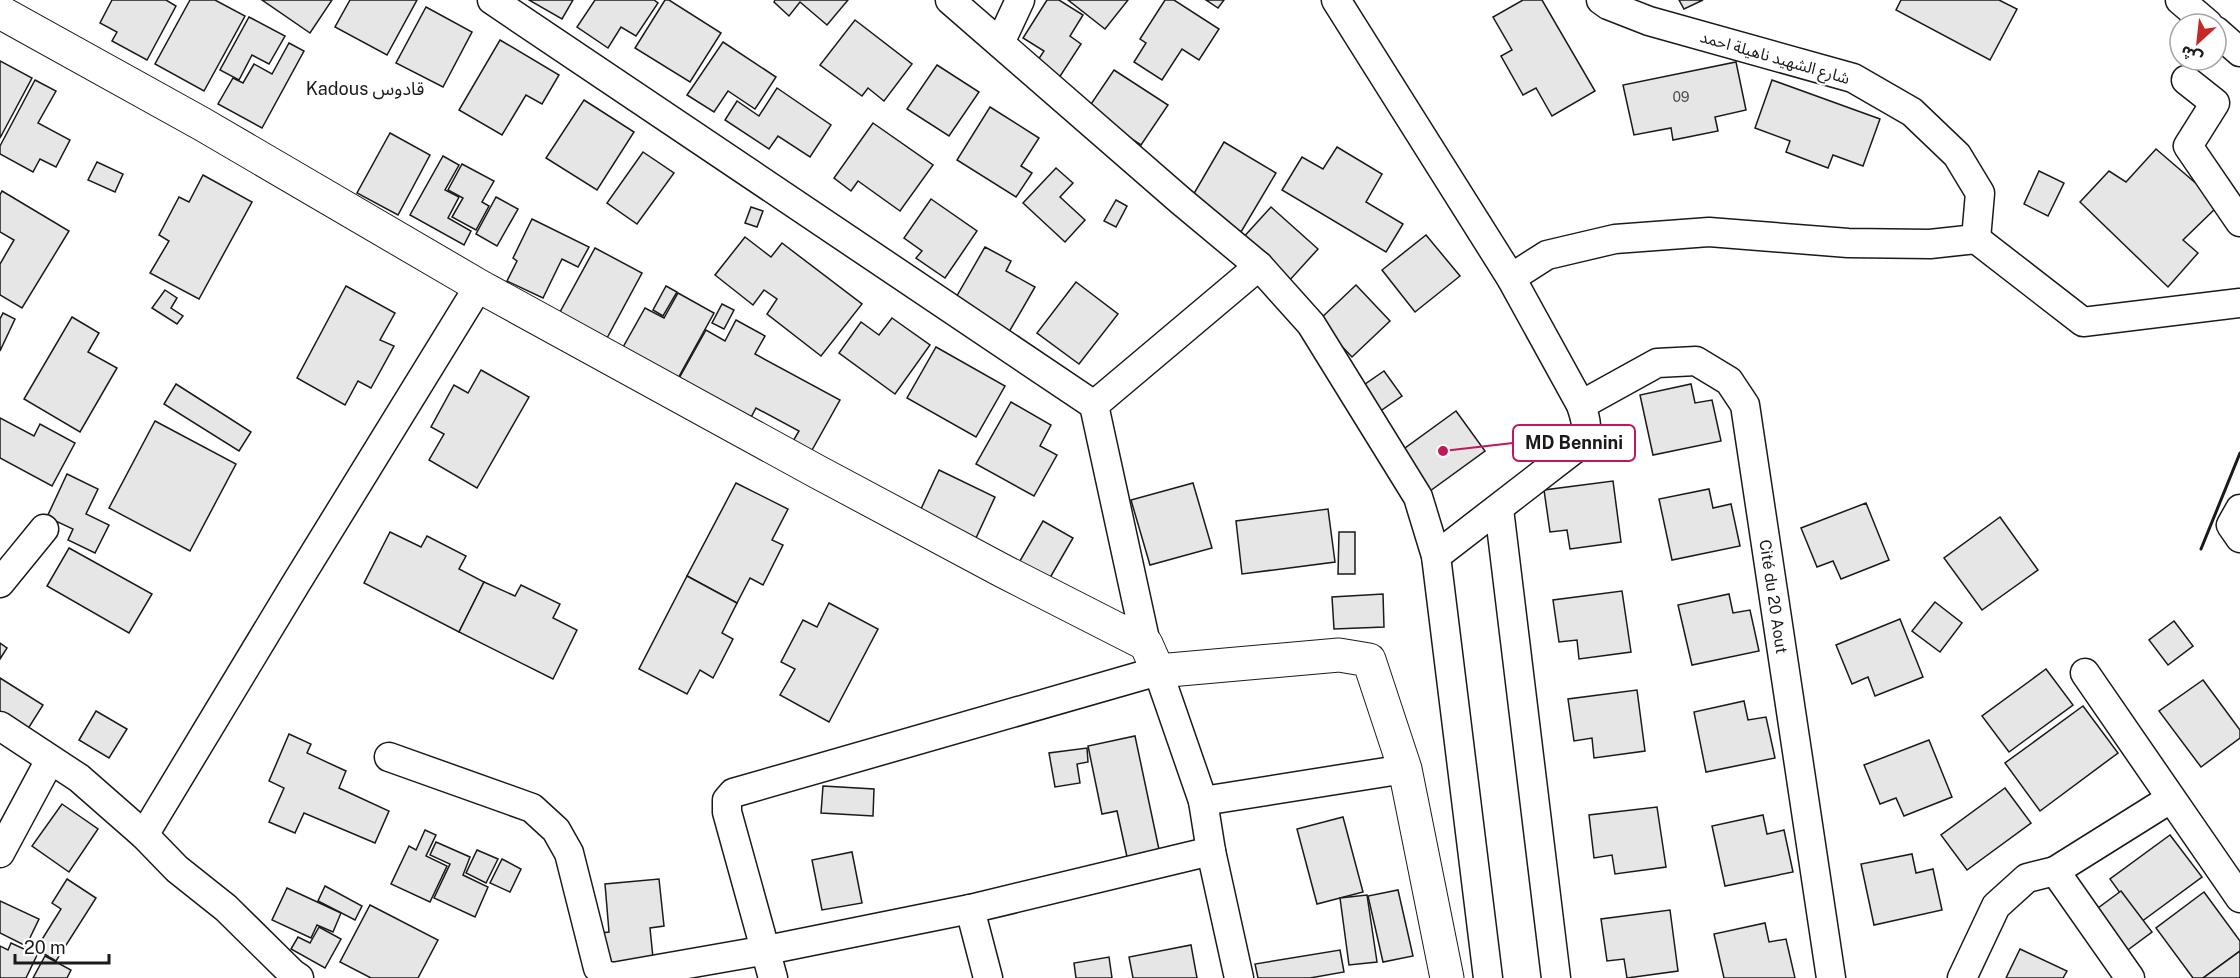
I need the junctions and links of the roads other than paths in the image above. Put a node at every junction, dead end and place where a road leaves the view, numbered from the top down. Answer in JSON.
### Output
{"nodes":[{"id":1,"x":492,"y":0,"type":"edge"},
{"id":2,"x":950,"y":0,"type":"edge"},
{"id":3,"x":1020,"y":0,"type":"edge"},
{"id":4,"x":1336,"y":0,"type":"edge"},
{"id":5,"x":1601,"y":0,"type":"edge"},
{"id":6,"x":2180,"y":0,"type":"edge"},
{"id":7,"x":0,"y":12,"type":"edge"},
{"id":8,"x":2194,"y":12,"type":"edge"},
{"id":9,"x":2228,"y":42,"type":"edge"},
{"id":10,"x":1000,"y":43,"type":"junction"},
{"id":11,"x":2240,"y":52,"type":"edge"},
{"id":12,"x":2187,"y":80,"type":"dead end"},
{"id":13,"x":2240,"y":222,"type":"edge"},
{"id":14,"x":1976,"y":238,"type":"junction"},
{"id":15,"x":1259,"y":266,"type":"junction"},
{"id":16,"x":1511,"y":278,"type":"junction"},
{"id":17,"x":479,"y":286,"type":"junction"},
{"id":18,"x":2240,"y":303,"type":"edge"},
{"id":19,"x":1094,"y":405,"type":"junction"},
{"id":20,"x":1581,"y":405,"type":"junction"},
{"id":21,"x":1498,"y":509,"type":"junction"},
{"id":22,"x":2240,"y":509,"type":"edge"},
{"id":23,"x":44,"y":529,"type":"dead end"},
{"id":24,"x":2240,"y":538,"type":"edge"},
{"id":25,"x":1436,"y":556,"type":"junction"},
{"id":26,"x":0,"y":583,"type":"edge"},
{"id":27,"x":1152,"y":657,"type":"junction"},
{"id":28,"x":2085,"y":674,"type":"dead end"},
{"id":29,"x":0,"y":726,"type":"edge"},
{"id":30,"x":388,"y":757,"type":"dead end"},
{"id":31,"x":50,"y":760,"type":"junction"},
{"id":32,"x":1405,"y":769,"type":"junction"},
{"id":33,"x":2170,"y":799,"type":"junction"},
{"id":34,"x":1203,"y":801,"type":"junction"},
{"id":35,"x":144,"y":835,"type":"junction"},
{"id":36,"x":1211,"y":851,"type":"junction"},
{"id":37,"x":0,"y":853,"type":"edge"},
{"id":38,"x":2055,"y":871,"type":"junction"},
{"id":39,"x":2240,"y":898,"type":"edge"},
{"id":40,"x":970,"y":909,"type":"junction"},
{"id":41,"x":766,"y":950,"type":"junction"},
{"id":42,"x":299,"y":978,"type":"edge"},
{"id":43,"x":773,"y":978,"type":"edge"},
{"id":44,"x":988,"y":978,"type":"edge"},
{"id":45,"x":1239,"y":978,"type":"edge"},
{"id":46,"x":1447,"y":978,"type":"edge"},
{"id":47,"x":1488,"y":978,"type":"edge"},
{"id":48,"x":1556,"y":978,"type":"edge"},
{"id":49,"x":1831,"y":978,"type":"edge"},
{"id":50,"x":1962,"y":978,"type":"edge"},
{"id":51,"x":2130,"y":978,"type":"edge"}],
"edges":[{"from":1,"to":19,"type":"street"},
{"from":2,"to":10,"type":"street"},
{"from":3,"to":10,"type":"street"},
{"from":4,"to":16,"type":"street"},
{"from":5,"to":14,"type":"street","name":"شارع الشهيد ناهيلة احمد"},
{"from":6,"to":8,"type":"street"},
{"from":7,"to":17,"type":"street"},
{"from":9,"to":11,"type":"street"},
{"from":10,"to":15,"type":"street"},
{"from":12,"to":13,"type":"street"},
{"from":14,"to":16,"type":"street"},
{"from":14,"to":18,"type":"street"},
{"from":15,"to":19,"type":"street"},
{"from":15,"to":25,"type":"street"},
{"from":16,"to":20,"type":"street"},
{"from":17,"to":27,"type":"street"},
{"from":17,"to":35,"type":"street"},
{"from":19,"to":27,"type":"street"},
{"from":20,"to":21,"type":"street"},
{"from":20,"to":49,"type":"street","name":"Cité du 20 Aout"},
{"from":21,"to":25,"type":"street"},
{"from":21,"to":48,"type":"street"},
{"from":22,"to":24,"type":"street"},
{"from":23,"to":26,"type":"street"},
{"from":25,"to":47,"type":"street"},
{"from":27,"to":32,"type":"street"},
{"from":27,"to":34,"type":"street"},
{"from":27,"to":41,"type":"street"},
{"from":28,"to":33,"type":"street"},
{"from":29,"to":31,"type":"street"},
{"from":30,"to":41,"type":"street"},
{"from":31,"to":35,"type":"street"},
{"from":31,"to":37,"type":"street"},
{"from":32,"to":34,"type":"street"},
{"from":32,"to":46,"type":"street"},
{"from":33,"to":38,"type":"street"},
{"from":33,"to":39,"type":"street"},
{"from":34,"to":36,"type":"street"},
{"from":35,"to":42,"type":"street"},
{"from":36,"to":40,"type":"street"},
{"from":36,"to":45,"type":"street"},
{"from":38,"to":50,"type":"street"},
{"from":38,"to":51,"type":"street"},
{"from":40,"to":41,"type":"street"},
{"from":40,"to":44,"type":"street"},
{"from":41,"to":43,"type":"street"}]}
